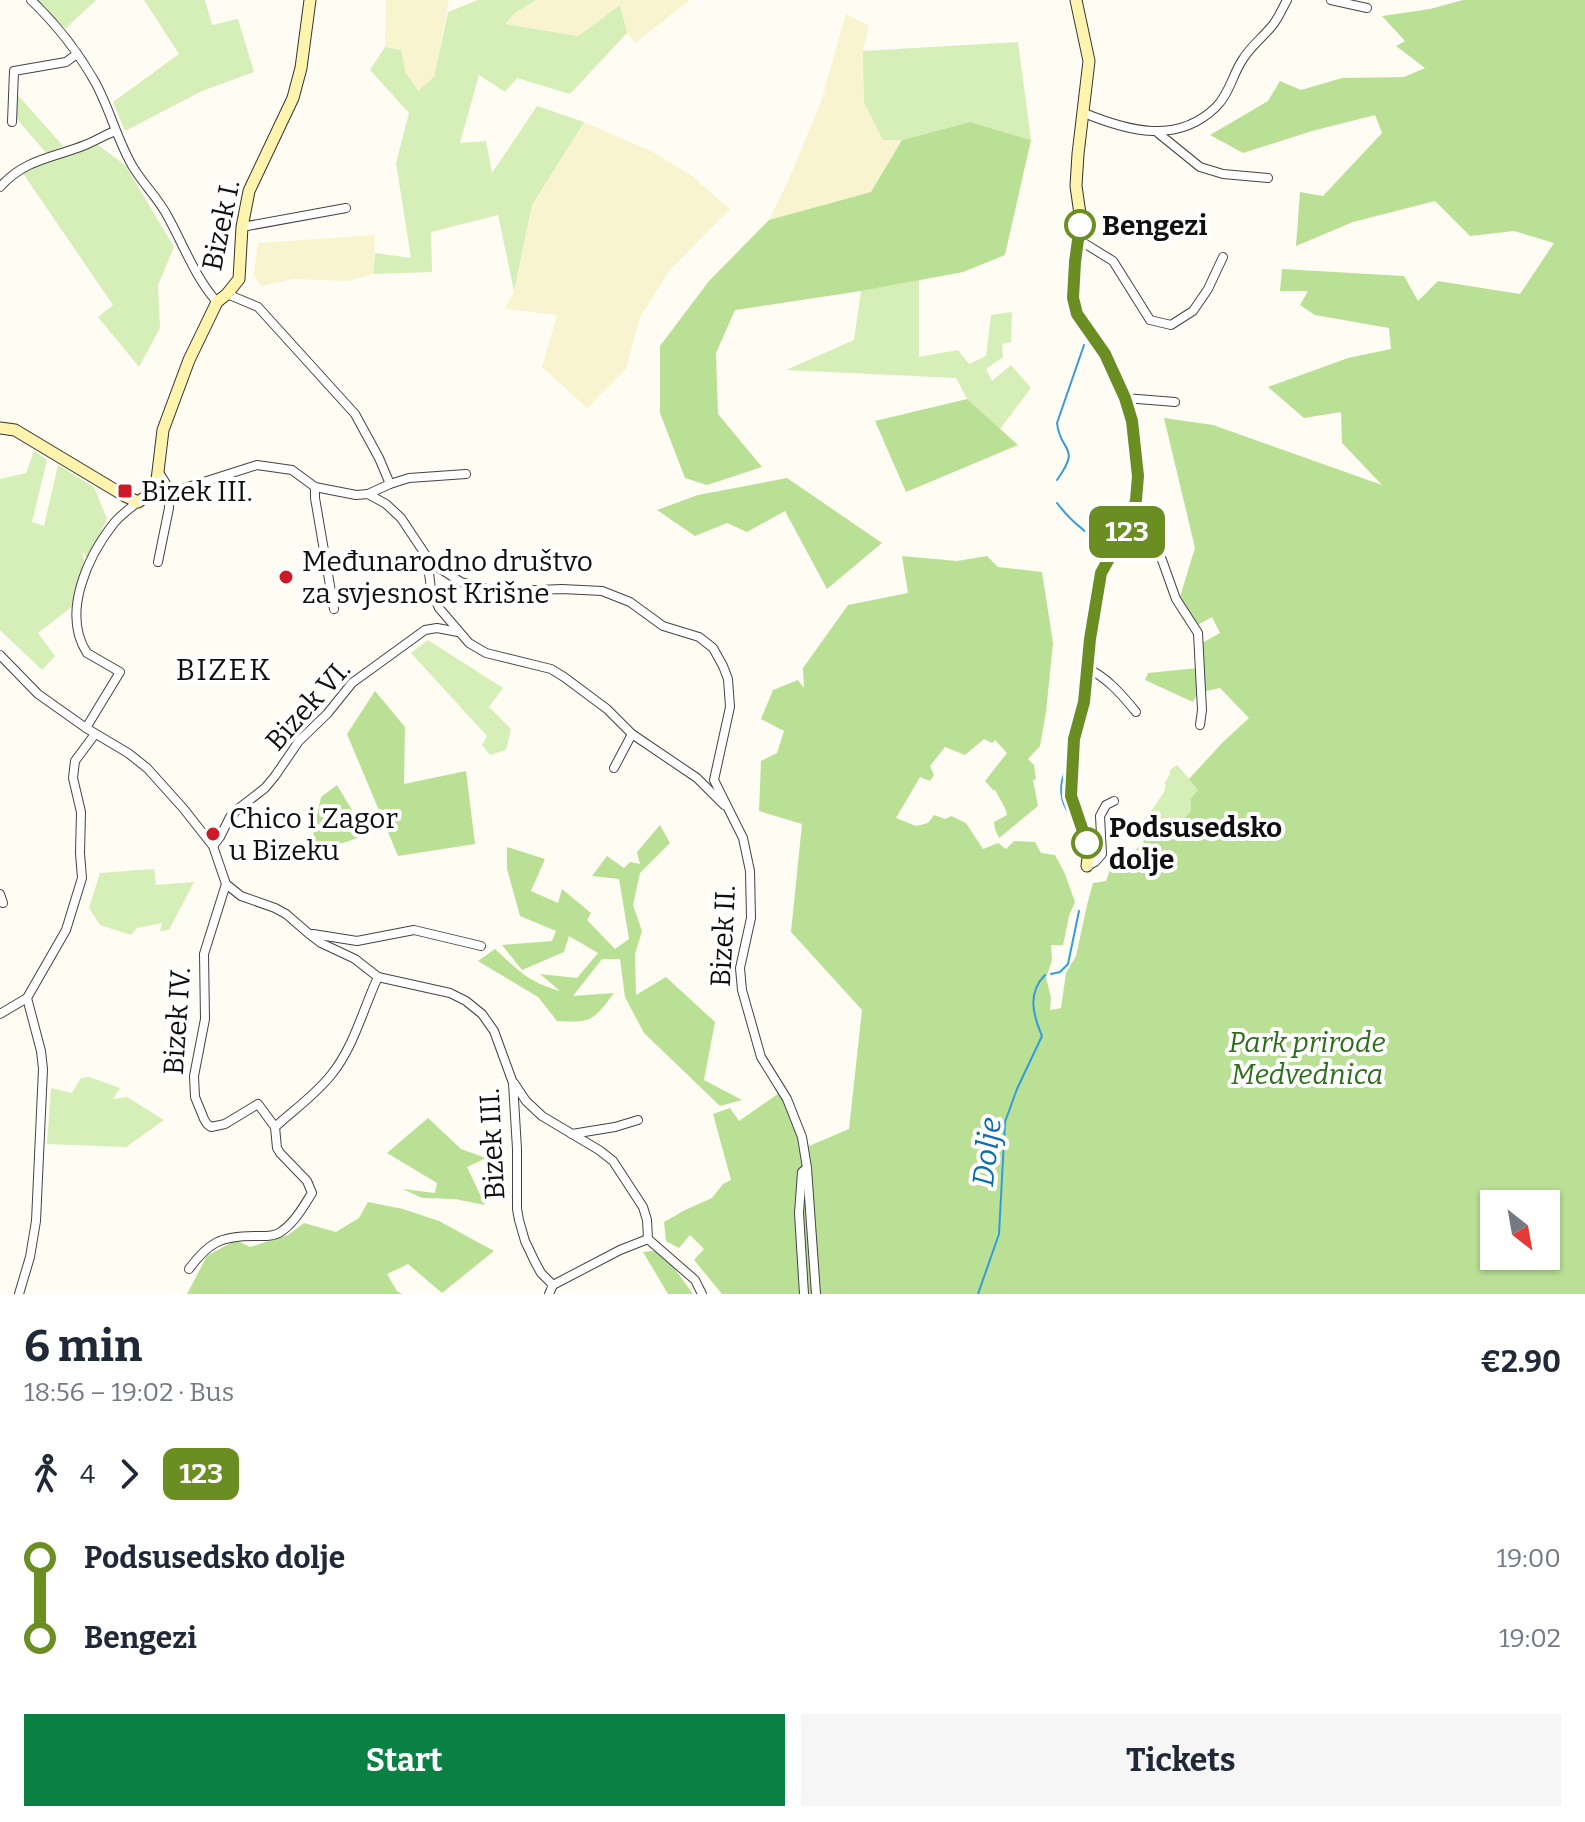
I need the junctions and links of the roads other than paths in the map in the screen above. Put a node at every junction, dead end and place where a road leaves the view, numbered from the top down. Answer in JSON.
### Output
{"nodes":[{"id":1,"x":31,"y":0,"type":"edge"},
{"id":2,"x":310,"y":0,"type":"edge"},
{"id":3,"x":1076,"y":0,"type":"edge"},
{"id":4,"x":1287,"y":0,"type":"edge"},
{"id":5,"x":1331,"y":0,"type":"edge"},
{"id":6,"x":1367,"y":8,"type":"dead end"},
{"id":7,"x":77,"y":54,"type":"junction"},
{"id":8,"x":1084,"y":113,"type":"junction"},
{"id":9,"x":12,"y":122,"type":"dead end"},
{"id":10,"x":115,"y":131,"type":"junction"},
{"id":11,"x":1158,"y":133,"type":"junction"},
{"id":12,"x":1268,"y":178,"type":"dead end"},
{"id":13,"x":0,"y":187,"type":"edge"},
{"id":14,"x":346,"y":208,"type":"dead end"},
{"id":15,"x":242,"y":227,"type":"junction"},
{"id":16,"x":1079,"y":240,"type":"junction"},
{"id":17,"x":1223,"y":257,"type":"dead end"},
{"id":18,"x":222,"y":298,"type":"junction"},
{"id":19,"x":1125,"y":398,"type":"junction"},
{"id":20,"x":1175,"y":402,"type":"dead end"},
{"id":21,"x":0,"y":428,"type":"edge"},
{"id":22,"x":158,"y":471,"type":"junction"},
{"id":23,"x":466,"y":474,"type":"dead end"},
{"id":24,"x":390,"y":484,"type":"junction"},
{"id":25,"x":315,"y":487,"type":"junction"},
{"id":26,"x":169,"y":493,"type":"junction"},
{"id":27,"x":368,"y":494,"type":"junction"},
{"id":28,"x":143,"y":499,"type":"junction"},
{"id":29,"x":1129,"y":529,"type":"junction"},
{"id":30,"x":427,"y":557,"type":"junction"},
{"id":31,"x":158,"y":562,"type":"dead end"},
{"id":32,"x":334,"y":609,"type":"dead end"},
{"id":33,"x":459,"y":632,"type":"junction"},
{"id":34,"x":0,"y":655,"type":"edge"},
{"id":35,"x":1086,"y":668,"type":"junction"},
{"id":36,"x":1136,"y":712,"type":"dead end"},
{"id":37,"x":1200,"y":725,"type":"dead end"},
{"id":38,"x":90,"y":731,"type":"junction"},
{"id":39,"x":632,"y":734,"type":"junction"},
{"id":40,"x":614,"y":768,"type":"dead end"},
{"id":41,"x":1114,"y":801,"type":"dead end"},
{"id":42,"x":727,"y":808,"type":"junction"},
{"id":43,"x":213,"y":846,"type":"junction"},
{"id":44,"x":1087,"y":866,"type":"joint"},
{"id":45,"x":226,"y":884,"type":"junction"},
{"id":46,"x":308,"y":933,"type":"junction"},
{"id":47,"x":481,"y":946,"type":"dead end"},
{"id":48,"x":378,"y":977,"type":"junction"},
{"id":49,"x":27,"y":998,"type":"junction"},
{"id":50,"x":0,"y":1014,"type":"edge"},
{"id":51,"x":513,"y":1083,"type":"junction"},
{"id":52,"x":638,"y":1120,"type":"dead end"},
{"id":53,"x":275,"y":1127,"type":"junction"},
{"id":54,"x":571,"y":1134,"type":"junction"},
{"id":55,"x":807,"y":1168,"type":"junction"},
{"id":56,"x":648,"y":1239,"type":"junction"},
{"id":57,"x":189,"y":1269,"type":"dead end"},
{"id":58,"x":551,"y":1290,"type":"edge"},
{"id":59,"x":19,"y":1294,"type":"edge"},
{"id":60,"x":702,"y":1294,"type":"edge"},
{"id":61,"x":804,"y":1294,"type":"edge"},
{"id":62,"x":816,"y":1294,"type":"edge"}],
"edges":[{"from":1,"to":7,"type":"street"},
{"from":2,"to":15,"type":"street","name":"Bizek I."},
{"from":3,"to":8,"type":"street"},
{"from":4,"to":11,"type":"street"},
{"from":5,"to":6,"type":"street"},
{"from":7,"to":9,"type":"street"},
{"from":7,"to":10,"type":"street"},
{"from":8,"to":11,"type":"street"},
{"from":8,"to":16,"type":"street"},
{"from":10,"to":13,"type":"street"},
{"from":10,"to":18,"type":"street"},
{"from":11,"to":12,"type":"street"},
{"from":14,"to":15,"type":"street"},
{"from":15,"to":18,"type":"street","name":"Bizek I."},
{"from":16,"to":17,"type":"street"},
{"from":16,"to":19,"type":"street"},
{"from":18,"to":22,"type":"street","name":"Bizek I."},
{"from":18,"to":24,"type":"street"},
{"from":19,"to":20,"type":"street"},
{"from":19,"to":29,"type":"street"},
{"from":21,"to":28,"type":"street"},
{"from":22,"to":26,"type":"street"},
{"from":22,"to":28,"type":"street","name":"Bizek I."},
{"from":23,"to":24,"type":"street"},
{"from":24,"to":27,"type":"street"},
{"from":25,"to":26,"type":"street","name":"Bizek II."},
{"from":25,"to":27,"type":"street","name":"Bizek II."},
{"from":25,"to":32,"type":"street"},
{"from":26,"to":28,"type":"street","name":"Bizek II."},
{"from":26,"to":31,"type":"street"},
{"from":27,"to":30,"type":"street","name":"Bizek II."},
{"from":28,"to":38,"type":"street"},
{"from":29,"to":35,"type":"street"},
{"from":29,"to":37,"type":"street"},
{"from":30,"to":33,"type":"street"},
{"from":30,"to":42,"type":"street","name":"Bizek II."},
{"from":33,"to":39,"type":"street"},
{"from":33,"to":43,"type":"street","name":"Bizek VI."},
{"from":34,"to":38,"type":"street"},
{"from":35,"to":36,"type":"street"},
{"from":35,"to":44,"type":"street"},
{"from":38,"to":43,"type":"street"},
{"from":38,"to":49,"type":"street"},
{"from":39,"to":40,"type":"street"},
{"from":39,"to":42,"type":"street"},
{"from":41,"to":44,"type":"street"},
{"from":42,"to":55,"type":"street","name":"Bizek II."},
{"from":43,"to":45,"type":"street"},
{"from":45,"to":46,"type":"street","name":"Bizek III."},
{"from":45,"to":53,"type":"street","name":"Bizek IV."},
{"from":46,"to":47,"type":"street"},
{"from":46,"to":48,"type":"street","name":"Bizek III."},
{"from":48,"to":51,"type":"street","name":"Bizek III."},
{"from":48,"to":53,"type":"street"},
{"from":49,"to":50,"type":"street"},
{"from":49,"to":59,"type":"street"},
{"from":51,"to":54,"type":"street"},
{"from":51,"to":58,"type":"street","name":"Bizek III."},
{"from":52,"to":54,"type":"street"},
{"from":53,"to":57,"type":"street"},
{"from":54,"to":56,"type":"street"},
{"from":55,"to":61,"type":"street"},
{"from":55,"to":62,"type":"street","name":"Bizek II."},
{"from":56,"to":58,"type":"street","name":"Bizek III."},
{"from":56,"to":60,"type":"street"}]}
